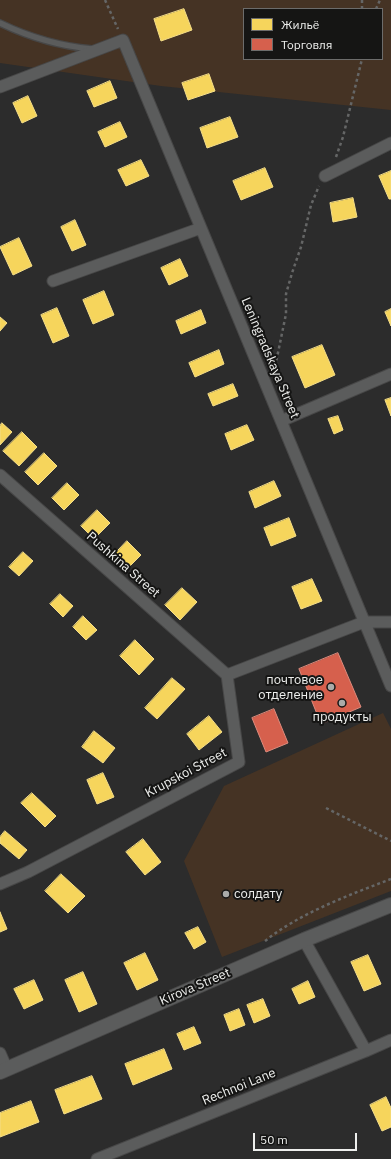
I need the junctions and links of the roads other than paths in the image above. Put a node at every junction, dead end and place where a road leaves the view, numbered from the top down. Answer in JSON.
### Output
{"nodes":[{"id":1,"x":0,"y":23,"type":"edge"},
{"id":2,"x":98,"y":50,"type":"junction"},
{"id":3,"x":0,"y":87,"type":"edge"},
{"id":4,"x":391,"y":143,"type":"edge"},
{"id":5,"x":325,"y":176,"type":"road end"},
{"id":6,"x":201,"y":228,"type":"junction"},
{"id":7,"x":53,"y":281,"type":"dead end"},
{"id":8,"x":391,"y":374,"type":"edge"},
{"id":9,"x":281,"y":421,"type":"junction"},
{"id":10,"x":0,"y":475,"type":"edge"},
{"id":11,"x":364,"y":622,"type":"junction"},
{"id":12,"x":391,"y":622,"type":"edge"},
{"id":13,"x":227,"y":675,"type":"junction"},
{"id":14,"x":391,"y":686,"type":"edge"},
{"id":15,"x":0,"y":884,"type":"edge"},
{"id":16,"x":391,"y":905,"type":"edge"},
{"id":17,"x":304,"y":940,"type":"junction"},
{"id":18,"x":391,"y":1040,"type":"edge"},
{"id":19,"x":366,"y":1051,"type":"junction"},
{"id":20,"x":0,"y":1053,"type":"edge"},
{"id":21,"x":3,"y":1070,"type":"edge"},
{"id":22,"x":97,"y":1159,"type":"edge"}],
"edges":[{"from":1,"to":2,"type":"lane"},
{"from":2,"to":3,"type":"street"},
{"from":2,"to":6,"type":"street","name":"Leningradskaya Street"},
{"from":4,"to":5,"type":"street"},
{"from":6,"to":7,"type":"street"},
{"from":6,"to":9,"type":"street","name":"Leningradskaya Street"},
{"from":8,"to":9,"type":"street"},
{"from":9,"to":11,"type":"street","name":"Leningradskaya Street"},
{"from":10,"to":13,"type":"street","name":"Pushkina Street"},
{"from":11,"to":12,"type":"street"},
{"from":11,"to":13,"type":"street"},
{"from":11,"to":14,"type":"street","name":"Leningradskaya Street"},
{"from":13,"to":15,"type":"street","name":"Krupskoi Street"},
{"from":16,"to":17,"type":"street","name":"Kirova Street"},
{"from":17,"to":19,"type":"street"},
{"from":17,"to":21,"type":"street","name":"Kirova Street"},
{"from":18,"to":19,"type":"street","name":"Rechnoi Lane"},
{"from":19,"to":22,"type":"street","name":"Rechnoi Lane"},
{"from":20,"to":21,"type":"street"}]}
